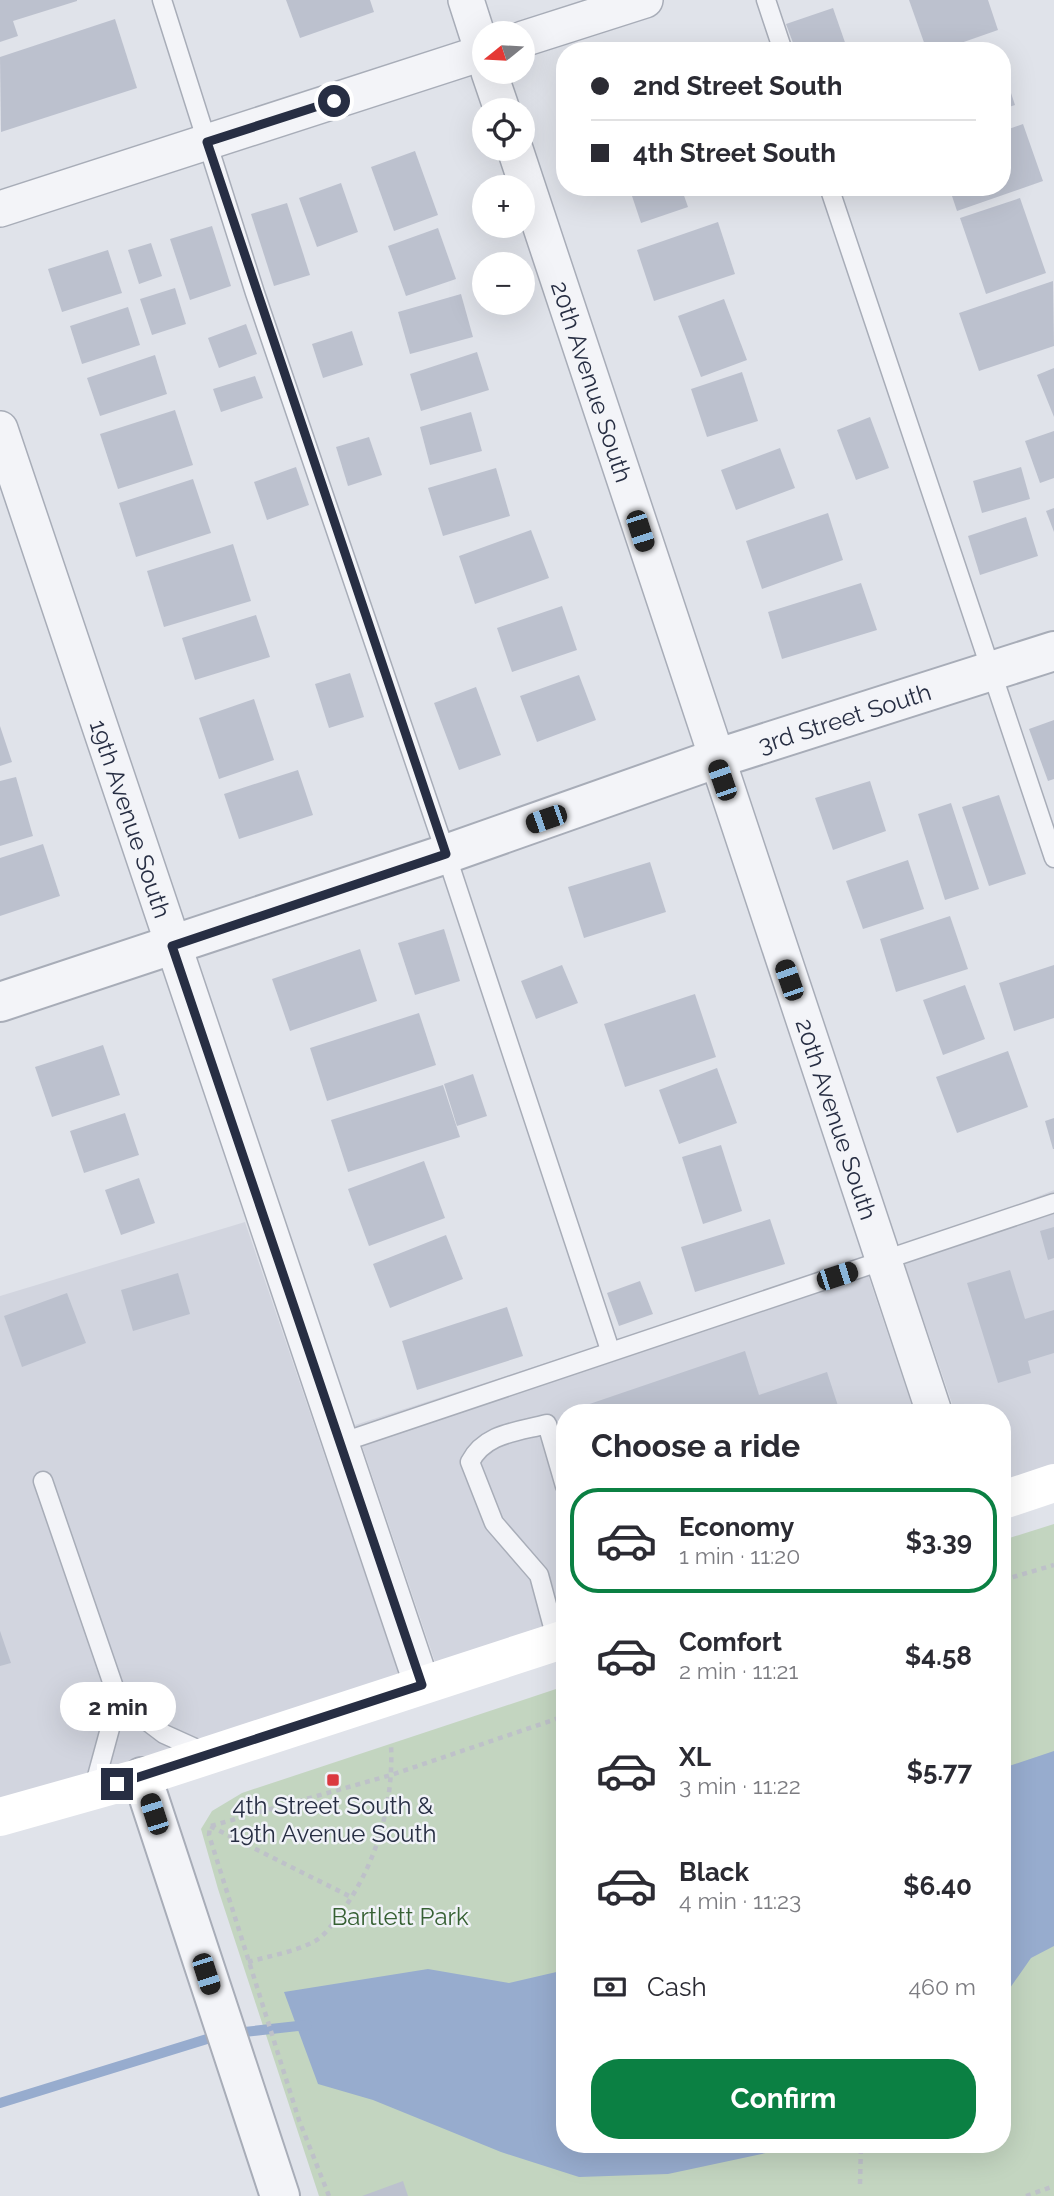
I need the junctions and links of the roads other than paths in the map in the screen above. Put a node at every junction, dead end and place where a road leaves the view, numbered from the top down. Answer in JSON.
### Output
{"nodes":[{"id":1,"x":162,"y":0,"type":"edge"},
{"id":2,"x":466,"y":0,"type":"edge"},
{"id":3,"x":645,"y":0,"type":"edge"},
{"id":4,"x":766,"y":0,"type":"edge"},
{"id":5,"x":473,"y":21,"type":"edge"},
{"id":6,"x":536,"y":35,"type":"edge"},
{"id":7,"x":780,"y":42,"type":"edge"},
{"id":8,"x":472,"y":63,"type":"edge"},
{"id":9,"x":207,"y":142,"type":"junction"},
{"id":10,"x":519,"y":161,"type":"edge"},
{"id":11,"x":832,"y":196,"type":"edge"},
{"id":12,"x":0,"y":209,"type":"edge"},
{"id":13,"x":0,"y":429,"type":"edge"},
{"id":14,"x":1054,"y":651,"type":"edge"},
{"id":15,"x":990,"y":672,"type":"junction"},
{"id":16,"x":715,"y":759,"type":"junction"},
{"id":17,"x":446,"y":854,"type":"junction"},
{"id":18,"x":1054,"y":858,"type":"edge"},
{"id":19,"x":172,"y":946,"type":"junction"},
{"id":20,"x":0,"y":1002,"type":"edge"},
{"id":21,"x":1054,"y":1203,"type":"edge"},
{"id":22,"x":883,"y":1261,"type":"junction"},
{"id":23,"x":610,"y":1350,"type":"junction"},
{"id":24,"x":931,"y":1404,"type":"edge"},
{"id":25,"x":340,"y":1443,"type":"junction"},
{"id":26,"x":556,"y":1455,"type":"edge"},
{"id":27,"x":43,"y":1481,"type":"dead end"},
{"id":28,"x":1054,"y":1483,"type":"edge"},
{"id":29,"x":1011,"y":1497,"type":"edge"},
{"id":30,"x":556,"y":1626,"type":"edge"},
{"id":31,"x":556,"y":1643,"type":"edge"},
{"id":32,"x":422,"y":1685,"type":"junction"},
{"id":33,"x":118,"y":1699,"type":"junction"},
{"id":34,"x":209,"y":1755,"type":"junction"},
{"id":35,"x":142,"y":1777,"type":"junction"},
{"id":36,"x":93,"y":1791,"type":"junction"},
{"id":37,"x":0,"y":1817,"type":"edge"},
{"id":38,"x":280,"y":2196,"type":"edge"}],
"edges":[{"from":1,"to":9,"type":"lane"},
{"from":2,"to":5,"type":"street"},
{"from":3,"to":6,"type":"street"},
{"from":4,"to":7,"type":"lane"},
{"from":8,"to":9,"type":"street"},
{"from":9,"to":12,"type":"street"},
{"from":9,"to":17,"type":"lane"},
{"from":10,"to":16,"type":"street","name":"20th Avenue South"},
{"from":11,"to":15,"type":"lane"},
{"from":13,"to":19,"type":"street","name":"19th Avenue South"},
{"from":14,"to":15,"type":"street","name":"3rd Street South"},
{"from":15,"to":16,"type":"street","name":"3rd Street South"},
{"from":15,"to":18,"type":"lane"},
{"from":16,"to":17,"type":"street","name":"3rd Street South"},
{"from":16,"to":22,"type":"street","name":"20th Avenue South"},
{"from":17,"to":19,"type":"street","name":"3rd Street South"},
{"from":17,"to":23,"type":"lane"},
{"from":19,"to":20,"type":"street","name":"3rd Street South"},
{"from":19,"to":25,"type":"street","name":"19th Avenue South"},
{"from":21,"to":22,"type":"lane"},
{"from":22,"to":23,"type":"lane"},
{"from":22,"to":24,"type":"street","name":"20th Avenue South"},
{"from":23,"to":25,"type":"lane"},
{"from":25,"to":32,"type":"street","name":"19th Avenue South"},
{"from":26,"to":30,"type":"lane"},
{"from":27,"to":33,"type":"lane"},
{"from":28,"to":29,"type":"main road"},
{"from":31,"to":32,"type":"main road"},
{"from":32,"to":34,"type":"main road"},
{"from":33,"to":34,"type":"lane"},
{"from":33,"to":36,"type":"lane"},
{"from":34,"to":35,"type":"main road"},
{"from":35,"to":36,"type":"main road"},
{"from":35,"to":38,"type":"street"},
{"from":36,"to":37,"type":"main road"}]}
